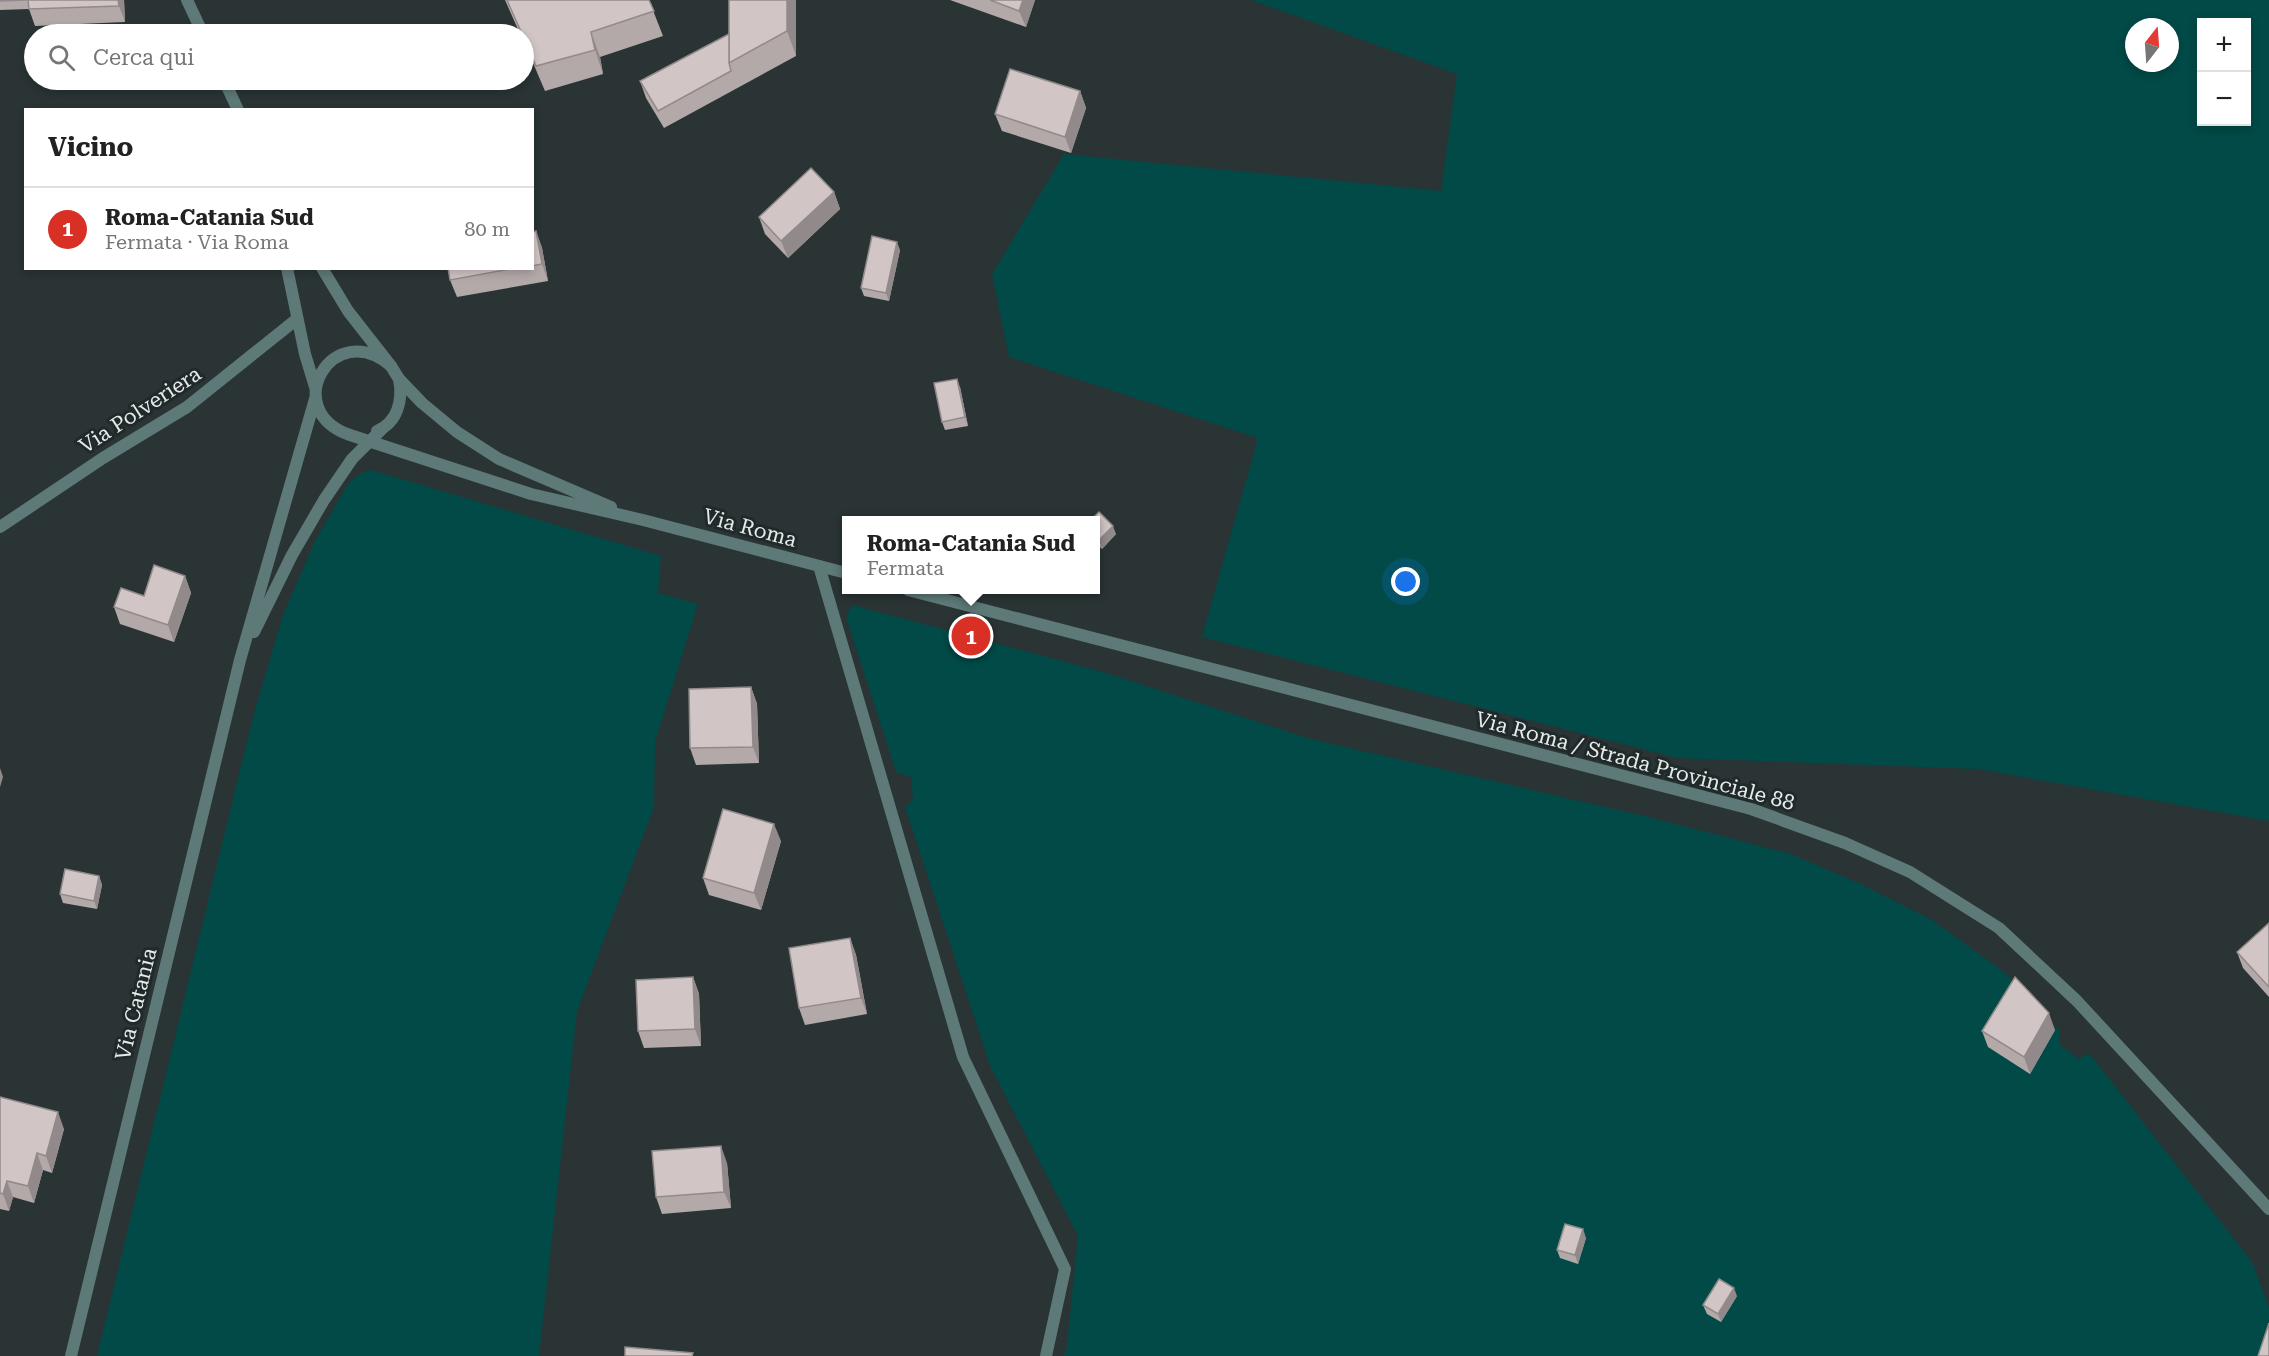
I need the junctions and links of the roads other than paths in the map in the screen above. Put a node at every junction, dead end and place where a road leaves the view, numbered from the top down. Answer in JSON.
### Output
{"nodes":[{"id":1,"x":187,"y":0,"type":"edge"},
{"id":2,"x":198,"y":24,"type":"edge"},
{"id":3,"x":229,"y":90,"type":"edge"},
{"id":4,"x":237,"y":108,"type":"edge"},
{"id":5,"x":287,"y":270,"type":"edge"},
{"id":6,"x":323,"y":270,"type":"edge"},
{"id":7,"x":297,"y":319,"type":"junction"},
{"id":8,"x":391,"y":366,"type":"junction"},
{"id":9,"x":399,"y":380,"type":"junction"},
{"id":10,"x":315,"y":393,"type":"junction"},
{"id":11,"x":382,"y":429,"type":"junction"},
{"id":12,"x":350,"y":435,"type":"junction"},
{"id":13,"x":370,"y":442,"type":"junction"},
{"id":14,"x":643,"y":520,"type":"junction"},
{"id":15,"x":0,"y":527,"type":"edge"},
{"id":16,"x":819,"y":566,"type":"junction"},
{"id":17,"x":842,"y":572,"type":"edge"},
{"id":18,"x":923,"y":594,"type":"edge"},
{"id":19,"x":240,"y":660,"type":"junction"},
{"id":20,"x":2269,"y":1209,"type":"edge"},
{"id":21,"x":71,"y":1356,"type":"edge"},
{"id":22,"x":1046,"y":1356,"type":"edge"}],
"edges":[{"from":1,"to":2,"type":"street"},
{"from":3,"to":4,"type":"street"},
{"from":5,"to":7,"type":"street"},
{"from":6,"to":8,"type":"street"},
{"from":7,"to":10,"type":"street"},
{"from":7,"to":15,"type":"street","name":"Via Polveriera"},
{"from":8,"to":9,"type":"street"},
{"from":8,"to":10,"type":"street"},
{"from":9,"to":11,"type":"street"},
{"from":9,"to":14,"type":"street"},
{"from":10,"to":12,"type":"street"},
{"from":10,"to":19,"type":"street"},
{"from":11,"to":12,"type":"street"},
{"from":11,"to":13,"type":"street"},
{"from":12,"to":13,"type":"street"},
{"from":13,"to":14,"type":"street"},
{"from":13,"to":19,"type":"street"},
{"from":14,"to":16,"type":"street","name":"Via Roma"},
{"from":16,"to":17,"type":"street","name":"Via Roma"},
{"from":16,"to":22,"type":"street"},
{"from":18,"to":20,"type":"street","name":"Via Roma / Strada Provinciale 88"},
{"from":19,"to":21,"type":"street","name":"Via Catania"}]}
